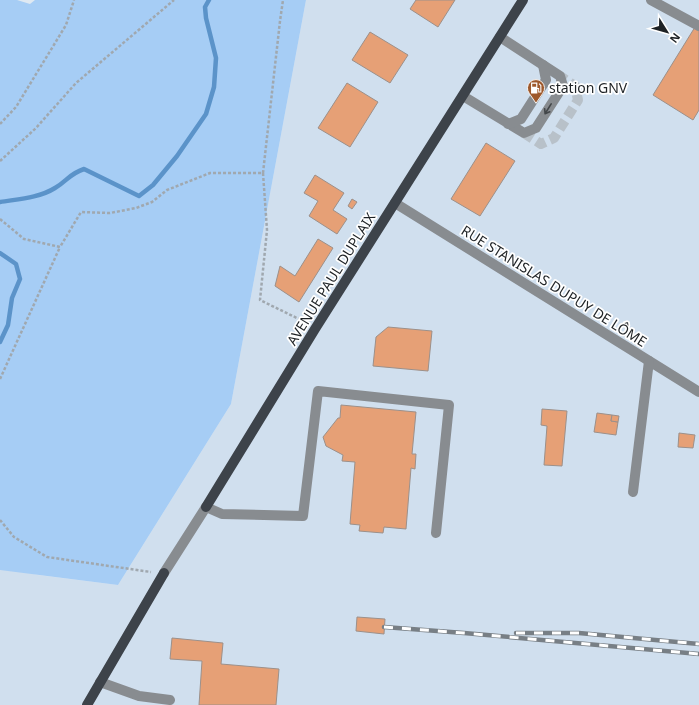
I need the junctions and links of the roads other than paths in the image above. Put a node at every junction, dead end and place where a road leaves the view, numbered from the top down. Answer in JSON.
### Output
{"nodes":[{"id":1,"x":523,"y":0,"type":"edge"},
{"id":2,"x":651,"y":0,"type":"edge"},
{"id":3,"x":699,"y":26,"type":"edge"},
{"id":4,"x":500,"y":37,"type":"junction"},
{"id":5,"x":543,"y":65,"type":"junction"},
{"id":6,"x":463,"y":96,"type":"junction"},
{"id":7,"x":508,"y":124,"type":"junction"},
{"id":8,"x":395,"y":203,"type":"junction"},
{"id":9,"x":649,"y":361,"type":"junction"},
{"id":10,"x":699,"y":392,"type":"edge"},
{"id":11,"x":633,"y":492,"type":"dead end"},
{"id":12,"x":206,"y":506,"type":"junction"},
{"id":13,"x":436,"y":533,"type":"dead end"},
{"id":14,"x":164,"y":574,"type":"joint"},
{"id":15,"x":100,"y":682,"type":"junction"},
{"id":16,"x":170,"y":700,"type":"dead end"},
{"id":17,"x":87,"y":705,"type":"edge"}],
"edges":[{"from":1,"to":4,"type":"main road","name":"AVENUE PAUL DUPLAIX"},
{"from":2,"to":3,"type":"street"},
{"from":4,"to":5,"type":"street"},
{"from":4,"to":6,"type":"main road","name":"AVENUE PAUL DUPLAIX"},
{"from":5,"to":7,"type":"street"},
{"from":5,"to":7,"type":"street","one_way":true},
{"from":6,"to":7,"type":"street"},
{"from":6,"to":8,"type":"main road","name":"AVENUE PAUL DUPLAIX"},
{"from":8,"to":9,"type":"street","name":"RUE STANISLAS DUPUY DE LÔME"},
{"from":8,"to":12,"type":"main road","name":"AVENUE PAUL DUPLAIX"},
{"from":9,"to":10,"type":"street","name":"RUE STANISLAS DUPUY DE LÔME"},
{"from":9,"to":11,"type":"street"},
{"from":12,"to":13,"type":"street"},
{"from":12,"to":14,"type":"street","name":"AVENUE PAUL DUPLAIX"},
{"from":14,"to":15,"type":"main road"},
{"from":15,"to":16,"type":"street"},
{"from":15,"to":17,"type":"main road"}]}
